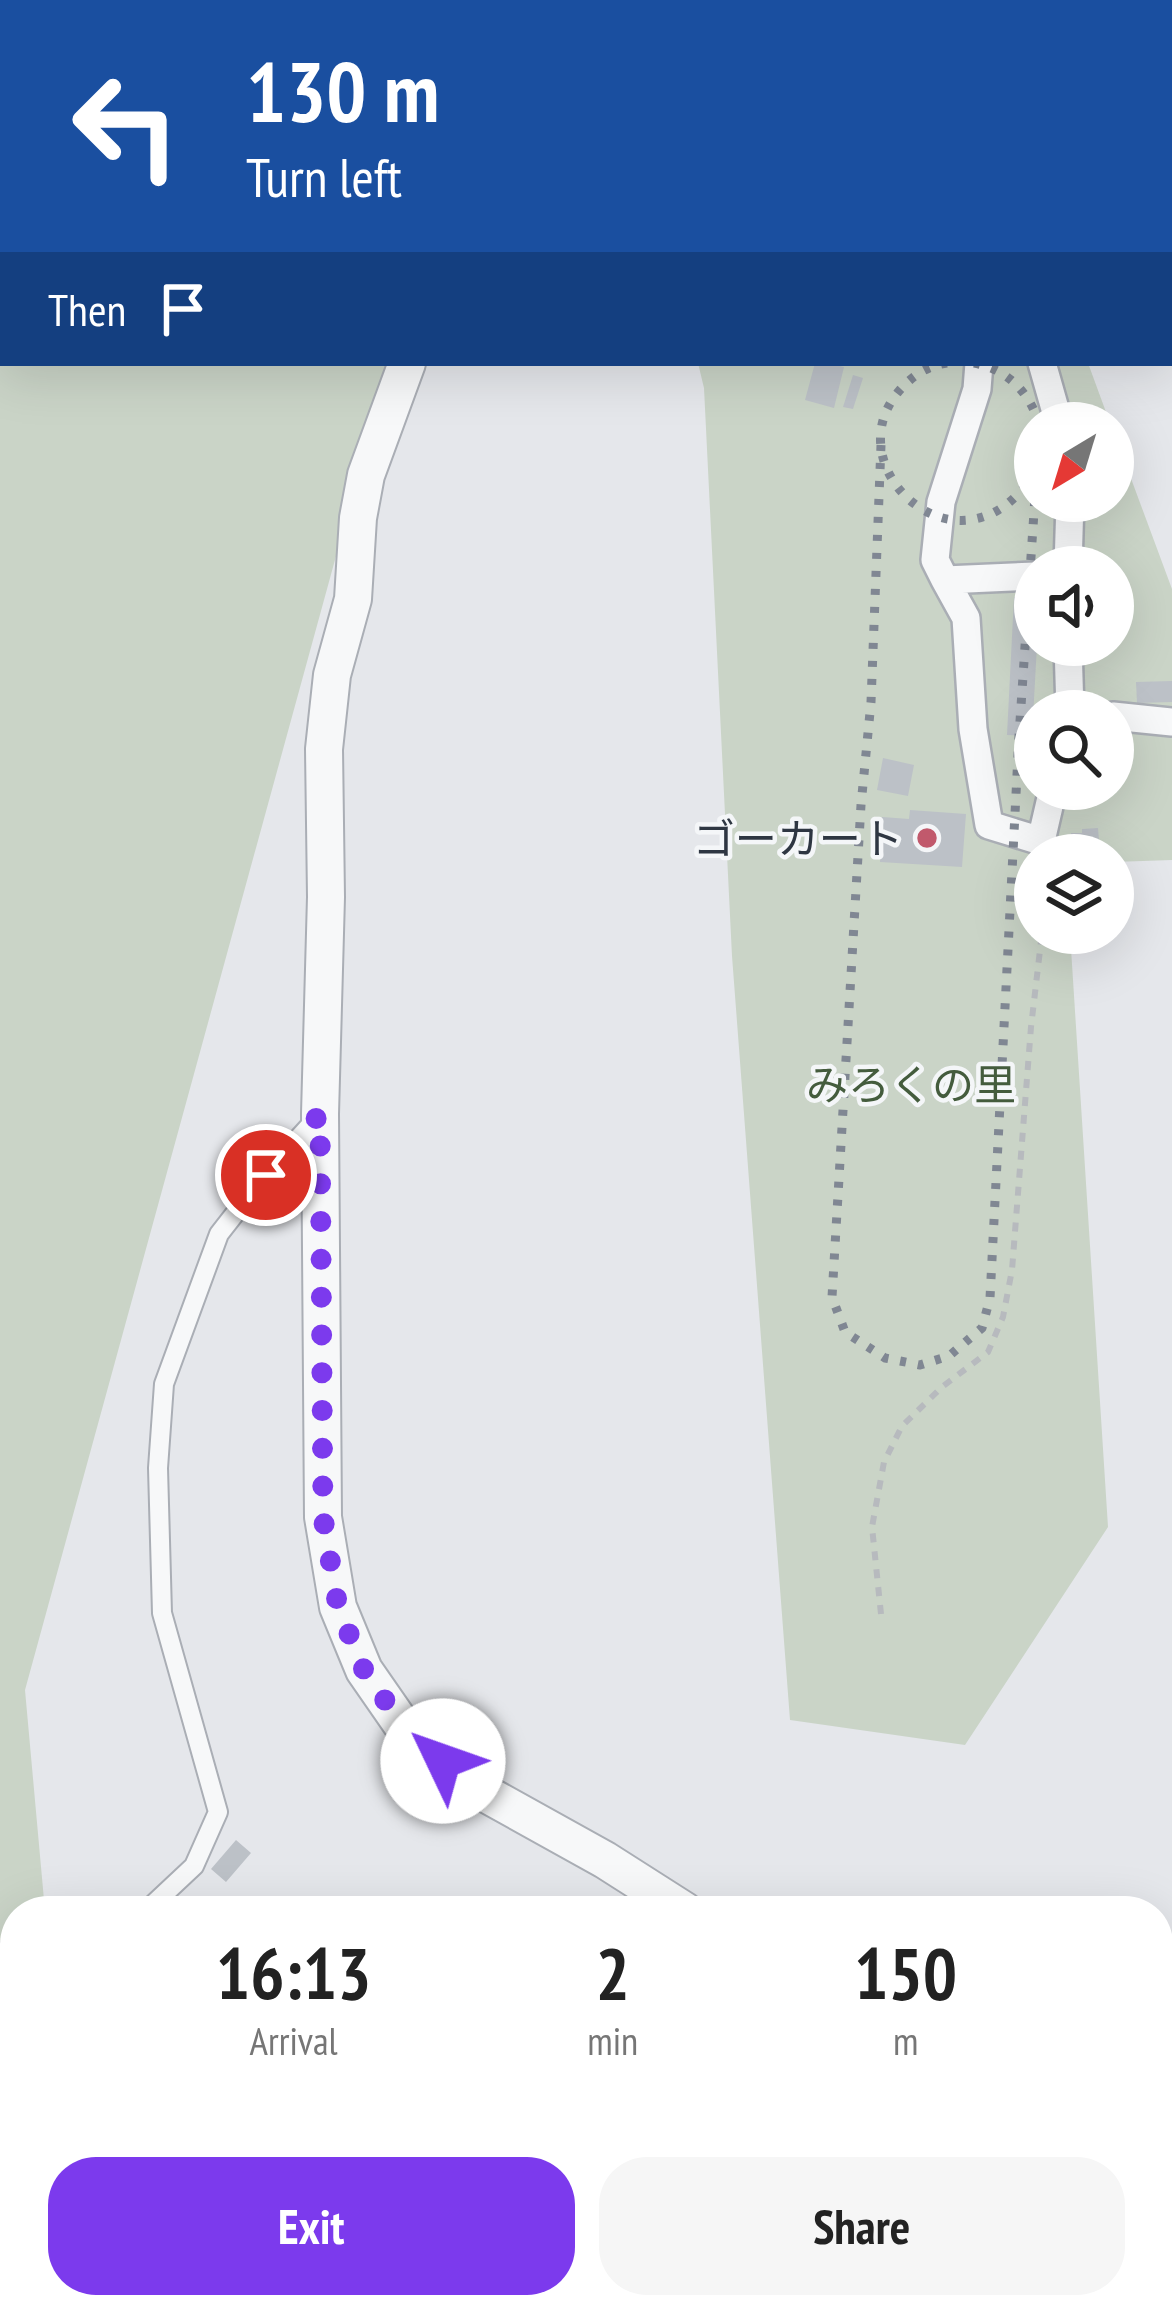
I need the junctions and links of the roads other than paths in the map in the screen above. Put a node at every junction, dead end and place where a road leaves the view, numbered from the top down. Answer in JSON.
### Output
{"nodes":[{"id":1,"x":405,"y":366,"type":"edge"},
{"id":2,"x":979,"y":366,"type":"edge"},
{"id":3,"x":1043,"y":366,"type":"edge"},
{"id":4,"x":1053,"y":402,"type":"edge"},
{"id":5,"x":1014,"y":577,"type":"edge"},
{"id":6,"x":945,"y":580,"type":"junction"},
{"id":7,"x":1134,"y":718,"type":"edge"},
{"id":8,"x":1172,"y":722,"type":"edge"},
{"id":9,"x":1048,"y":810,"type":"edge"},
{"id":10,"x":320,"y":1114,"type":"junction"},
{"id":11,"x":162,"y":1896,"type":"edge"},
{"id":12,"x":661,"y":1896,"type":"edge"}],
"edges":[{"from":1,"to":10,"type":"street"},
{"from":2,"to":6,"type":"street"},
{"from":3,"to":4,"type":"street"},
{"from":5,"to":6,"type":"street"},
{"from":6,"to":9,"type":"street"},
{"from":7,"to":8,"type":"street"},
{"from":10,"to":11,"type":"lane"},
{"from":10,"to":12,"type":"street"}]}
